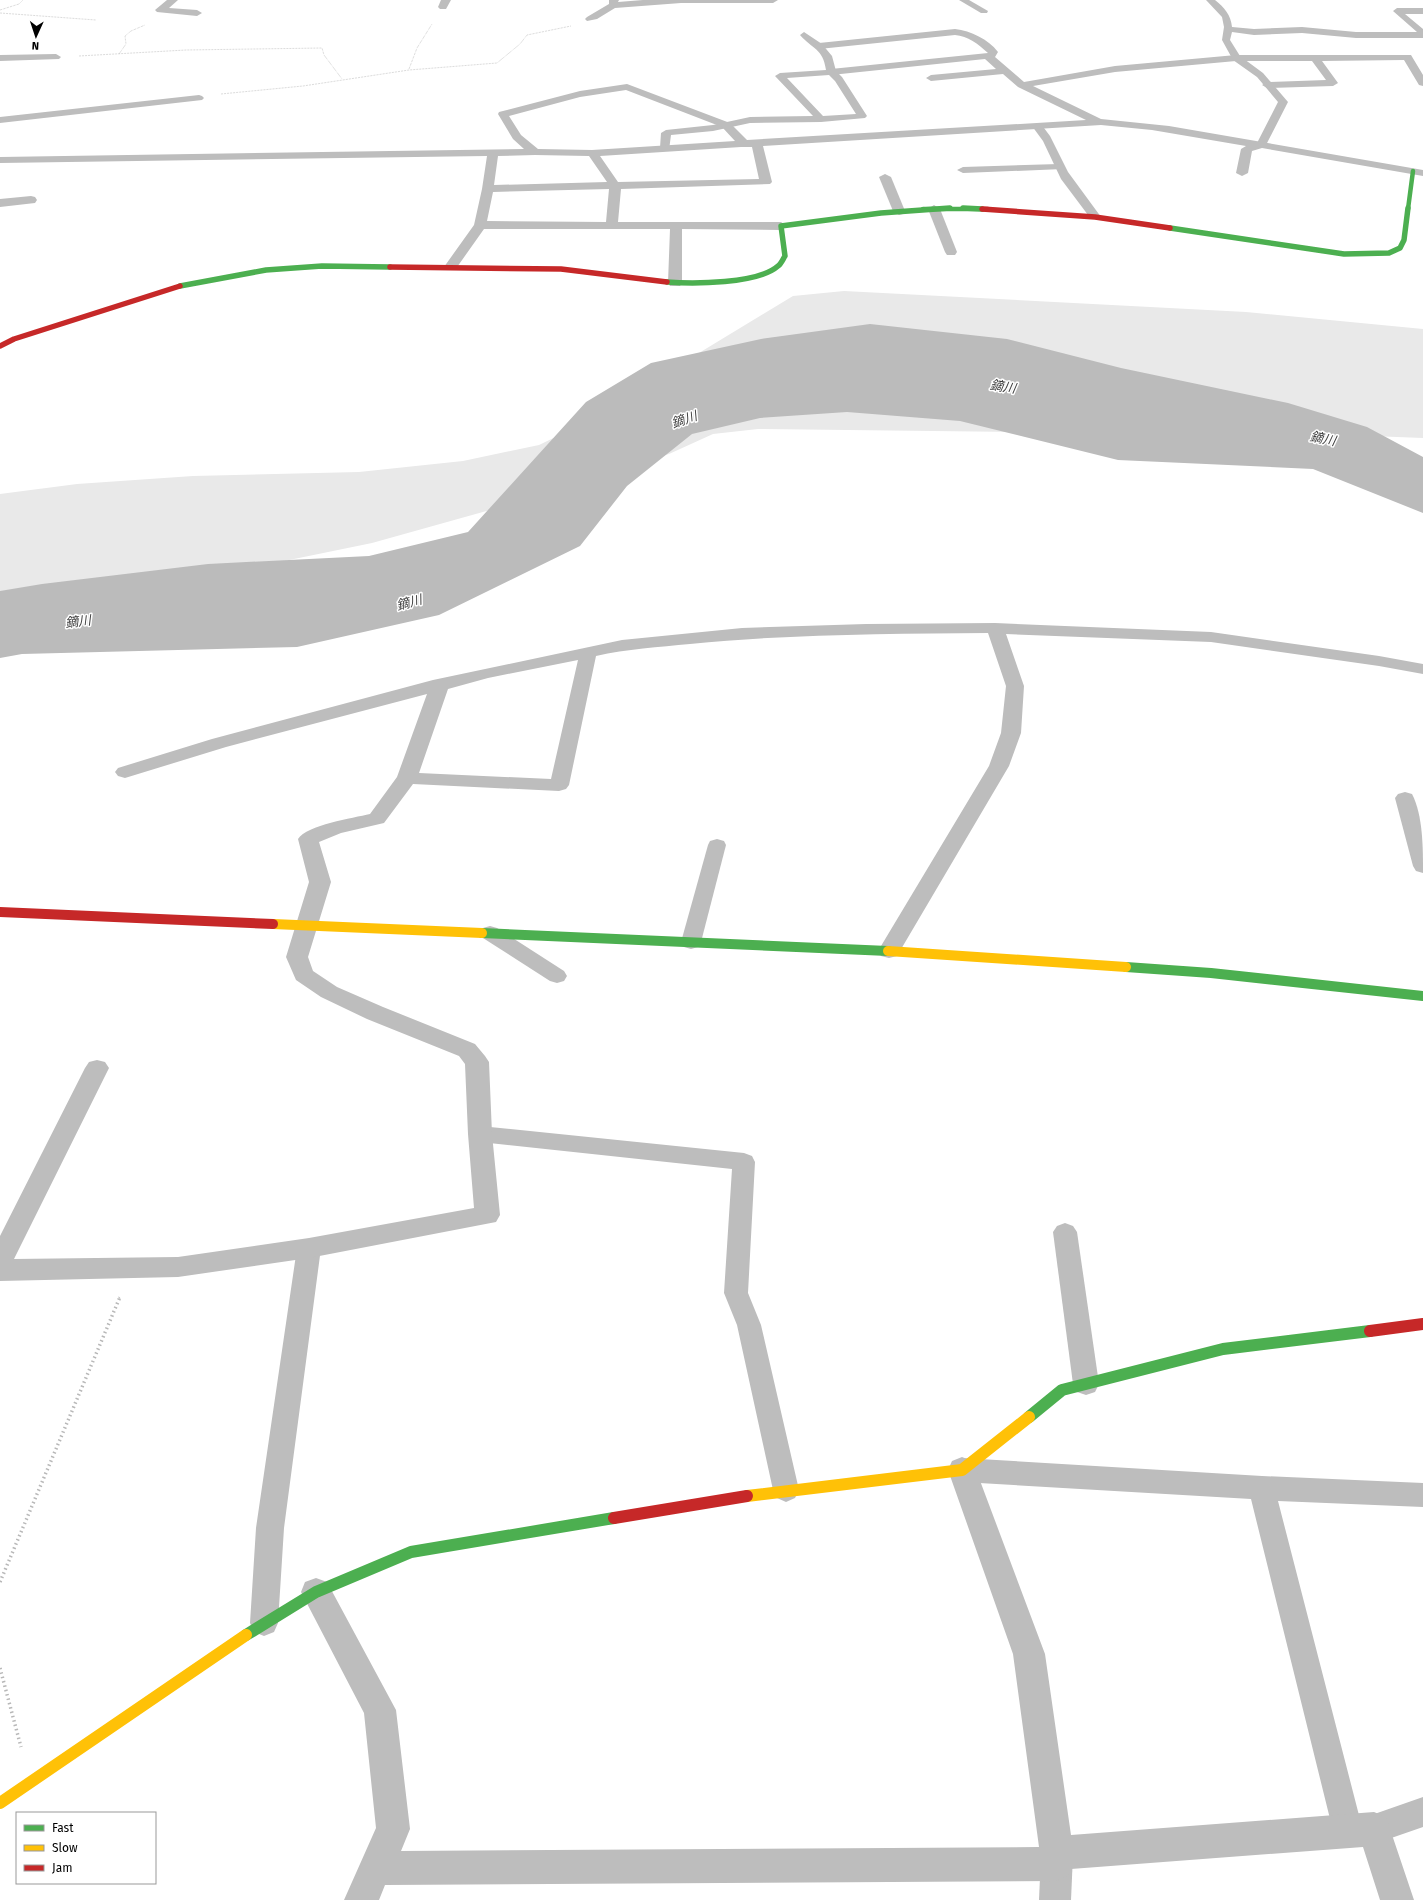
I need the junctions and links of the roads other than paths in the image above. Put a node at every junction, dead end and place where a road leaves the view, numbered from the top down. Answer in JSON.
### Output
{"nodes":[{"id":1,"x":173,"y":0,"type":"edge"},
{"id":2,"x":773,"y":0,"type":"edge"},
{"id":3,"x":963,"y":0,"type":"edge"},
{"id":4,"x":1210,"y":0,"type":"edge"},
{"id":5,"x":614,"y":2,"type":"edge"},
{"id":6,"x":984,"y":11,"type":"dead end"},
{"id":7,"x":1423,"y":11,"type":"edge"},
{"id":8,"x":197,"y":13,"type":"dead end"},
{"id":9,"x":590,"y":18,"type":"road end"},
{"id":10,"x":1229,"y":29,"type":"junction"},
{"id":11,"x":1423,"y":34,"type":"edge"},
{"id":12,"x":804,"y":35,"type":"dead end"},
{"id":13,"x":819,"y":46,"type":"junction"},
{"id":14,"x":987,"y":56,"type":"junction"},
{"id":15,"x":56,"y":57,"type":"road end"},
{"id":16,"x":0,"y":58,"type":"edge"},
{"id":17,"x":1236,"y":58,"type":"junction"},
{"id":18,"x":1315,"y":58,"type":"junction"},
{"id":19,"x":1005,"y":71,"type":"junction"},
{"id":20,"x":831,"y":72,"type":"junction"},
{"id":21,"x":931,"y":78,"type":"dead end"},
{"id":22,"x":1423,"y":83,"type":"edge"},
{"id":23,"x":1022,"y":85,"type":"junction"},
{"id":24,"x":1266,"y":85,"type":"junction"},
{"id":25,"x":199,"y":98,"type":"road end"},
{"id":26,"x":0,"y":120,"type":"edge"},
{"id":27,"x":821,"y":120,"type":"junction"},
{"id":28,"x":1101,"y":122,"type":"junction"},
{"id":29,"x":726,"y":125,"type":"junction"},
{"id":30,"x":1037,"y":126,"type":"junction"},
{"id":31,"x":751,"y":144,"type":"junction"},
{"id":32,"x":1261,"y":144,"type":"junction"},
{"id":33,"x":665,"y":148,"type":"junction"},
{"id":34,"x":535,"y":152,"type":"junction"},
{"id":35,"x":493,"y":153,"type":"junction"},
{"id":36,"x":592,"y":153,"type":"junction"},
{"id":37,"x":0,"y":160,"type":"edge"},
{"id":38,"x":1059,"y":167,"type":"junction"},
{"id":39,"x":963,"y":170,"type":"dead end"},
{"id":40,"x":1418,"y":172,"type":"edge"},
{"id":41,"x":1242,"y":174,"type":"dead end"},
{"id":42,"x":885,"y":177,"type":"dead end"},
{"id":43,"x":615,"y":186,"type":"junction"},
{"id":44,"x":488,"y":188,"type":"junction"},
{"id":45,"x":31,"y":200,"type":"dead end"},
{"id":46,"x":0,"y":203,"type":"edge"},
{"id":47,"x":934,"y":210,"type":"junction"},
{"id":48,"x":900,"y":212,"type":"junction"},
{"id":49,"x":1095,"y":217,"type":"junction"},
{"id":50,"x":480,"y":225,"type":"junction"},
{"id":51,"x":612,"y":226,"type":"junction"},
{"id":52,"x":676,"y":226,"type":"junction"},
{"id":53,"x":781,"y":226,"type":"junction"},
{"id":54,"x":951,"y":252,"type":"dead end"},
{"id":55,"x":450,"y":267,"type":"junction"},
{"id":56,"x":675,"y":284,"type":"junction"},
{"id":57,"x":0,"y":346,"type":"edge"},
{"id":58,"x":995,"y":628,"type":"junction"},
{"id":59,"x":588,"y":653,"type":"junction"},
{"id":60,"x":1423,"y":668,"type":"edge"},
{"id":61,"x":440,"y":684,"type":"junction"},
{"id":62,"x":125,"y":772,"type":"dead end"},
{"id":63,"x":407,"y":778,"type":"junction"},
{"id":64,"x":1405,"y":798,"type":"dead end"},
{"id":65,"x":717,"y":845,"type":"dead end"},
{"id":66,"x":1423,"y":866,"type":"edge"},
{"id":67,"x":0,"y":912,"type":"edge"},
{"id":68,"x":307,"y":925,"type":"junction"},
{"id":69,"x":490,"y":933,"type":"junction"},
{"id":70,"x":690,"y":942,"type":"junction"},
{"id":71,"x":889,"y":951,"type":"junction"},
{"id":72,"x":558,"y":976,"type":"dead end"},
{"id":73,"x":1423,"y":996,"type":"edge"},
{"id":74,"x":97,"y":1068,"type":"dead end"},
{"id":75,"x":480,"y":1134,"type":"junction"},
{"id":76,"x":1065,"y":1232,"type":"dead end"},
{"id":77,"x":310,"y":1248,"type":"junction"},
{"id":78,"x":0,"y":1262,"type":"edge"},
{"id":79,"x":0,"y":1270,"type":"edge"},
{"id":80,"x":1423,"y":1324,"type":"edge"},
{"id":81,"x":1086,"y":1384,"type":"junction"},
{"id":82,"x":962,"y":1470,"type":"junction"},
{"id":83,"x":1262,"y":1488,"type":"junction"},
{"id":84,"x":786,"y":1490,"type":"junction"},
{"id":85,"x":1423,"y":1495,"type":"edge"},
{"id":86,"x":316,"y":1592,"type":"junction"},
{"id":87,"x":264,"y":1623,"type":"junction"},
{"id":88,"x":0,"y":1803,"type":"edge"},
{"id":89,"x":1423,"y":1812,"type":"edge"},
{"id":90,"x":1361,"y":1830,"type":"junction"},
{"id":91,"x":1056,"y":1858,"type":"junction"},
{"id":92,"x":375,"y":1868,"type":"junction"},
{"id":93,"x":361,"y":1900,"type":"edge"},
{"id":94,"x":1055,"y":1900,"type":"edge"},
{"id":95,"x":1397,"y":1900,"type":"edge"}],
"edges":[{"from":1,"to":8,"type":"street"},
{"from":2,"to":5,"type":"street"},
{"from":3,"to":6,"type":"lane"},
{"from":4,"to":10,"type":"lane"},
{"from":5,"to":9,"type":"street"},
{"from":7,"to":11,"type":"lane"},
{"from":10,"to":11,"type":"lane"},
{"from":10,"to":17,"type":"lane"},
{"from":12,"to":13,"type":"lane"},
{"from":13,"to":14,"type":"street"},
{"from":13,"to":20,"type":"lane"},
{"from":14,"to":19,"type":"street"},
{"from":14,"to":20,"type":"street"},
{"from":15,"to":16,"type":"lane"},
{"from":17,"to":18,"type":"street"},
{"from":17,"to":23,"type":"street"},
{"from":17,"to":24,"type":"lane"},
{"from":18,"to":22,"type":"street"},
{"from":18,"to":24,"type":"street"},
{"from":19,"to":21,"type":"street"},
{"from":19,"to":23,"type":"street"},
{"from":20,"to":27,"type":"lane"},
{"from":20,"to":27,"type":"lane"},
{"from":23,"to":28,"type":"street"},
{"from":24,"to":32,"type":"lane"},
{"from":25,"to":26,"type":"lane"},
{"from":27,"to":29,"type":"lane"},
{"from":28,"to":30,"type":"street"},
{"from":28,"to":32,"type":"street"},
{"from":29,"to":31,"type":"street"},
{"from":29,"to":33,"type":"lane"},
{"from":29,"to":34,"type":"street"},
{"from":30,"to":31,"type":"street"},
{"from":30,"to":38,"type":"lane"},
{"from":31,"to":33,"type":"street"},
{"from":31,"to":43,"type":"street"},
{"from":32,"to":40,"type":"street"},
{"from":32,"to":41,"type":"street"},
{"from":33,"to":36,"type":"street"},
{"from":34,"to":35,"type":"street"},
{"from":34,"to":36,"type":"street"},
{"from":35,"to":37,"type":"street"},
{"from":35,"to":44,"type":"street"},
{"from":36,"to":43,"type":"street"},
{"from":38,"to":39,"type":"street"},
{"from":38,"to":49,"type":"lane"},
{"from":40,"to":49,"type":"street"},
{"from":42,"to":48,"type":"street"},
{"from":43,"to":44,"type":"street"},
{"from":43,"to":51,"type":"street"},
{"from":44,"to":50,"type":"street"},
{"from":45,"to":46,"type":"street"},
{"from":47,"to":48,"type":"street"},
{"from":47,"to":49,"type":"street"},
{"from":47,"to":54,"type":"street"},
{"from":48,"to":53,"type":"street"},
{"from":50,"to":51,"type":"street"},
{"from":50,"to":55,"type":"street"},
{"from":51,"to":52,"type":"street"},
{"from":52,"to":53,"type":"street"},
{"from":52,"to":56,"type":"street"},
{"from":53,"to":56,"type":"street"},
{"from":55,"to":56,"type":"street"},
{"from":55,"to":57,"type":"street"},
{"from":58,"to":59,"type":"street"},
{"from":58,"to":60,"type":"street"},
{"from":58,"to":71,"type":"street"},
{"from":59,"to":61,"type":"street"},
{"from":59,"to":63,"type":"street"},
{"from":61,"to":62,"type":"street"},
{"from":61,"to":63,"type":"street"},
{"from":63,"to":68,"type":"street"},
{"from":64,"to":66,"type":"street"},
{"from":65,"to":70,"type":"lane"},
{"from":67,"to":68,"type":"street"},
{"from":68,"to":69,"type":"street"},
{"from":68,"to":75,"type":"street"},
{"from":69,"to":70,"type":"street"},
{"from":69,"to":72,"type":"lane"},
{"from":70,"to":71,"type":"street"},
{"from":71,"to":73,"type":"street"},
{"from":74,"to":78,"type":"street"},
{"from":75,"to":77,"type":"street"},
{"from":75,"to":84,"type":"lane"},
{"from":76,"to":81,"type":"lane"},
{"from":77,"to":79,"type":"street"},
{"from":77,"to":87,"type":"lane"},
{"from":80,"to":81,"type":"street"},
{"from":81,"to":82,"type":"street"},
{"from":82,"to":83,"type":"lane"},
{"from":82,"to":84,"type":"street"},
{"from":82,"to":91,"type":"street"},
{"from":83,"to":85,"type":"lane"},
{"from":83,"to":90,"type":"lane"},
{"from":84,"to":86,"type":"street"},
{"from":86,"to":87,"type":"street"},
{"from":86,"to":92,"type":"street"},
{"from":87,"to":88,"type":"street"},
{"from":89,"to":90,"type":"lane"},
{"from":90,"to":91,"type":"street"},
{"from":90,"to":95,"type":"street"},
{"from":91,"to":92,"type":"street"},
{"from":91,"to":94,"type":"lane"},
{"from":92,"to":93,"type":"street"}]}
